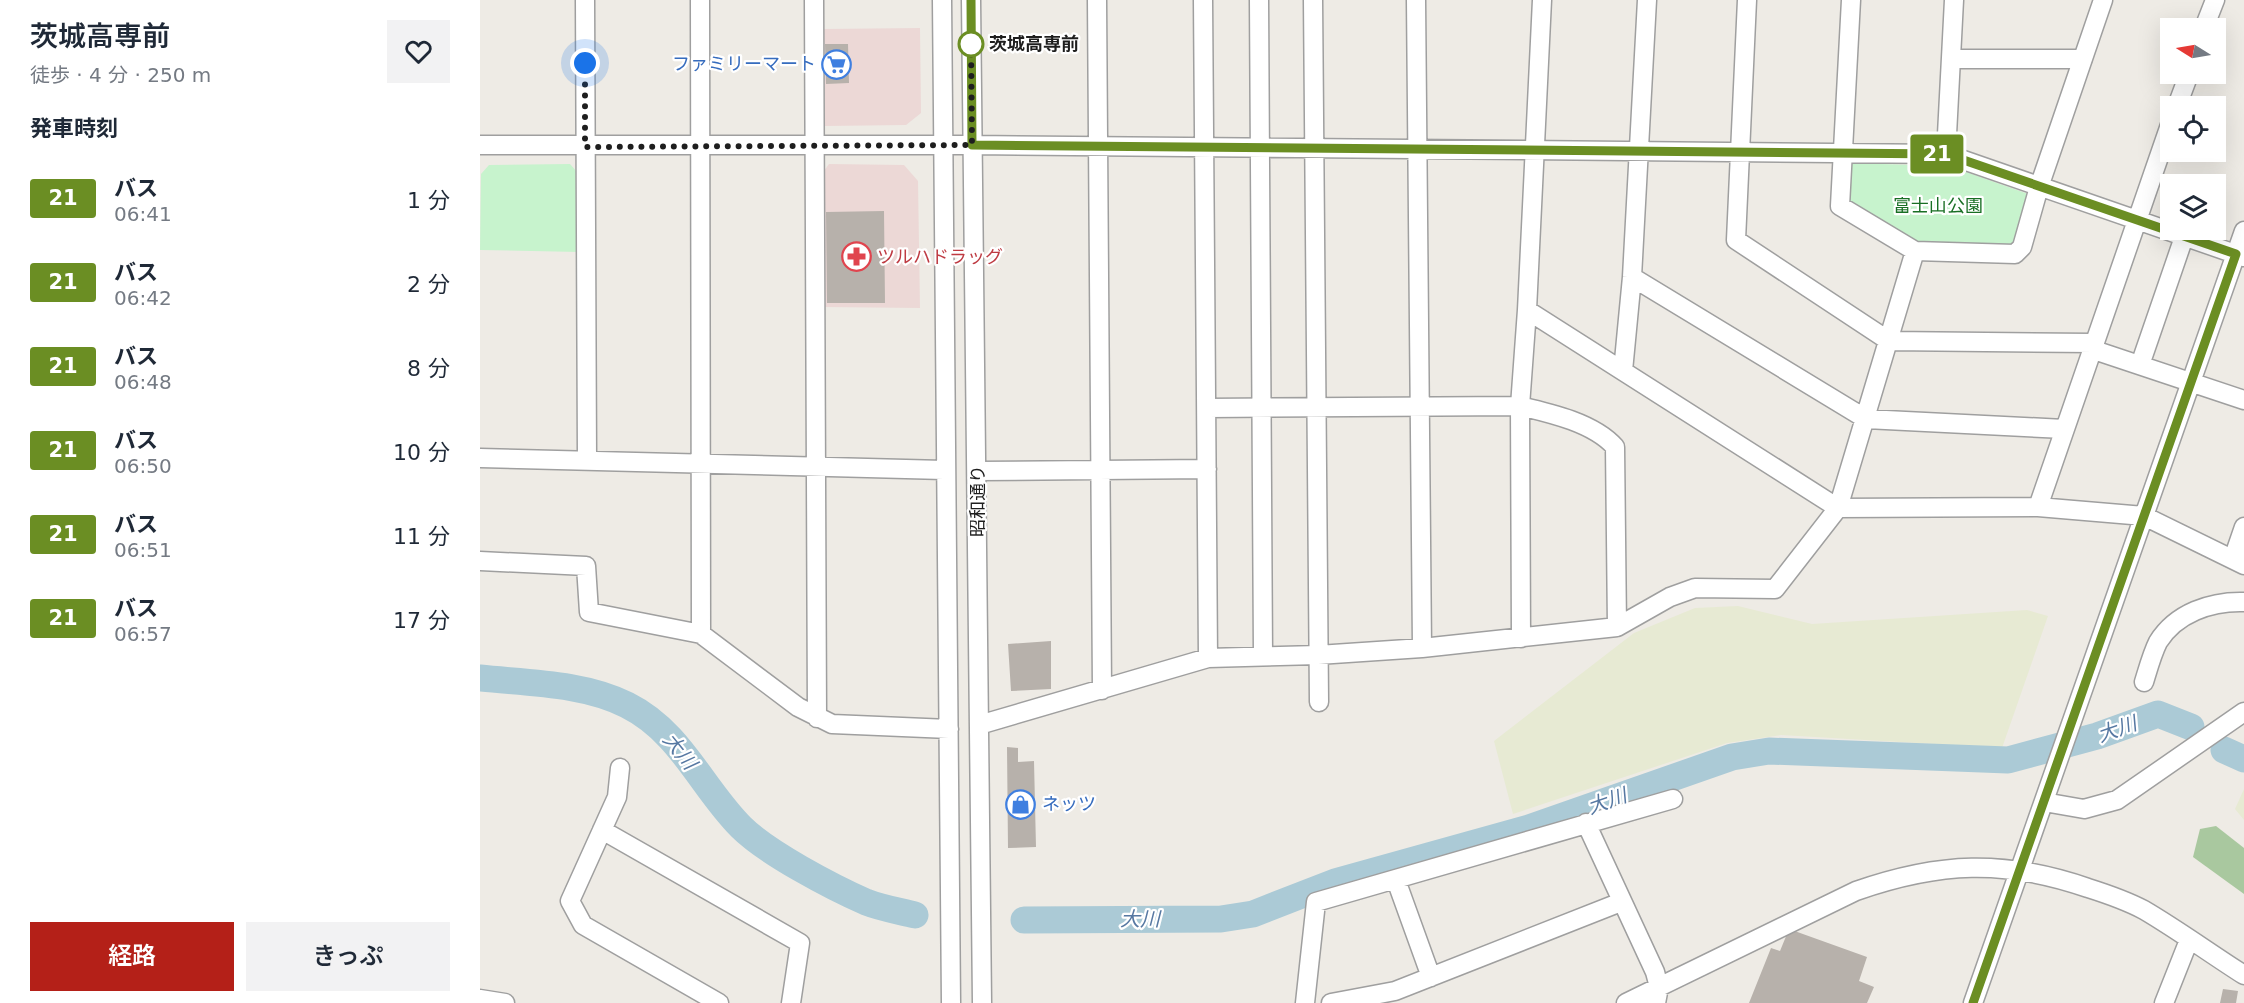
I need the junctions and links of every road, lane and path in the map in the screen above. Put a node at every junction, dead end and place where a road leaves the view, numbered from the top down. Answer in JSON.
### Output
{"nodes":[{"id":1,"x":585,"y":0,"type":"edge"},
{"id":2,"x":700,"y":0,"type":"edge"},
{"id":3,"x":814,"y":0,"type":"edge"},
{"id":4,"x":942,"y":0,"type":"edge"},
{"id":5,"x":971,"y":0,"type":"edge"},
{"id":6,"x":1097,"y":0,"type":"edge"},
{"id":7,"x":1203,"y":0,"type":"edge"},
{"id":8,"x":1260,"y":0,"type":"edge"},
{"id":9,"x":1313,"y":0,"type":"edge"},
{"id":10,"x":1416,"y":0,"type":"edge"},
{"id":11,"x":1542,"y":0,"type":"edge"},
{"id":12,"x":1647,"y":0,"type":"edge"},
{"id":13,"x":1747,"y":0,"type":"edge"},
{"id":14,"x":1851,"y":0,"type":"edge"},
{"id":15,"x":1954,"y":0,"type":"edge"},
{"id":16,"x":2103,"y":0,"type":"edge"},
{"id":17,"x":2214,"y":0,"type":"edge"},
{"id":18,"x":2208,"y":18,"type":"edge"},
{"id":19,"x":1951,"y":59,"type":"junction"},
{"id":20,"x":2083,"y":59,"type":"junction"},
{"id":21,"x":480,"y":145,"type":"edge"},
{"id":22,"x":944,"y":145,"type":"junction"},
{"id":23,"x":972,"y":145,"type":"junction"},
{"id":24,"x":700,"y":146,"type":"junction"},
{"id":25,"x":816,"y":146,"type":"junction"},
{"id":26,"x":585,"y":147,"type":"junction"},
{"id":27,"x":1098,"y":147,"type":"junction"},
{"id":28,"x":1206,"y":148,"type":"junction"},
{"id":29,"x":1259,"y":148,"type":"junction"},
{"id":30,"x":1313,"y":149,"type":"junction"},
{"id":31,"x":1417,"y":149,"type":"junction"},
{"id":32,"x":1536,"y":150,"type":"junction"},
{"id":33,"x":1740,"y":152,"type":"junction"},
{"id":34,"x":1639,"y":153,"type":"junction"},
{"id":35,"x":1842,"y":153,"type":"junction"},
{"id":36,"x":1946,"y":154,"type":"junction"},
{"id":37,"x":2160,"y":154,"type":"edge"},
{"id":38,"x":2039,"y":187,"type":"junction"},
{"id":39,"x":2137,"y":220,"type":"junction"},
{"id":40,"x":2160,"y":228,"type":"edge"},
{"id":41,"x":2244,"y":231,"type":"edge"},
{"id":42,"x":2183,"y":240,"type":"edge"},
{"id":43,"x":2193,"y":240,"type":"edge"},
{"id":44,"x":1915,"y":251,"type":"junction"},
{"id":45,"x":2240,"y":256,"type":"edge"},
{"id":46,"x":1632,"y":277,"type":"junction"},
{"id":47,"x":1527,"y":310,"type":"junction"},
{"id":48,"x":1889,"y":341,"type":"junction"},
{"id":49,"x":2092,"y":346,"type":"junction"},
{"id":50,"x":2140,"y":365,"type":"junction"},
{"id":51,"x":1623,"y":371,"type":"junction"},
{"id":52,"x":2190,"y":381,"type":"junction"},
{"id":53,"x":2244,"y":399,"type":"edge"},
{"id":54,"x":1318,"y":406,"type":"junction"},
{"id":55,"x":1418,"y":406,"type":"junction"},
{"id":56,"x":1520,"y":406,"type":"junction"},
{"id":57,"x":1262,"y":407,"type":"junction"},
{"id":58,"x":1207,"y":408,"type":"junction"},
{"id":59,"x":1866,"y":419,"type":"junction"},
{"id":60,"x":2064,"y":429,"type":"junction"},
{"id":61,"x":480,"y":458,"type":"edge"},
{"id":62,"x":587,"y":459,"type":"junction"},
{"id":63,"x":702,"y":465,"type":"junction"},
{"id":64,"x":817,"y":467,"type":"junction"},
{"id":65,"x":1100,"y":469,"type":"junction"},
{"id":66,"x":1207,"y":469,"type":"junction"},
{"id":67,"x":944,"y":470,"type":"junction"},
{"id":68,"x":978,"y":471,"type":"junction"},
{"id":69,"x":2038,"y":507,"type":"junction"},
{"id":70,"x":1838,"y":508,"type":"junction"},
{"id":71,"x":2144,"y":516,"type":"junction"},
{"id":72,"x":2244,"y":527,"type":"edge"},
{"id":73,"x":480,"y":561,"type":"edge"},
{"id":74,"x":2239,"y":562,"type":"edge"},
{"id":75,"x":2244,"y":602,"type":"edge"},
{"id":76,"x":1617,"y":627,"type":"junction"},
{"id":77,"x":701,"y":634,"type":"junction"},
{"id":78,"x":1521,"y":638,"type":"junction"},
{"id":79,"x":1422,"y":648,"type":"junction"},
{"id":80,"x":1318,"y":655,"type":"junction"},
{"id":81,"x":1263,"y":656,"type":"junction"},
{"id":82,"x":1208,"y":658,"type":"junction"},
{"id":83,"x":2144,"y":682,"type":"dead end"},
{"id":84,"x":1102,"y":690,"type":"junction"},
{"id":85,"x":1319,"y":702,"type":"dead end"},
{"id":86,"x":2241,"y":714,"type":"edge"},
{"id":87,"x":817,"y":718,"type":"junction"},
{"id":88,"x":979,"y":725,"type":"junction"},
{"id":89,"x":949,"y":729,"type":"junction"},
{"id":90,"x":620,"y":768,"type":"dead end"},
{"id":91,"x":1673,"y":799,"type":"dead end"},
{"id":92,"x":2044,"y":802,"type":"junction"},
{"id":93,"x":1586,"y":823,"type":"junction"},
{"id":94,"x":602,"y":830,"type":"junction"},
{"id":95,"x":2021,"y":869,"type":"junction"},
{"id":96,"x":1396,"y":880,"type":"junction"},
{"id":97,"x":1621,"y":902,"type":"junction"},
{"id":98,"x":2189,"y":940,"type":"junction"},
{"id":99,"x":2244,"y":975,"type":"edge"},
{"id":100,"x":1431,"y":977,"type":"junction"},
{"id":101,"x":1658,"y":995,"type":"edge"},
{"id":102,"x":480,"y":999,"type":"edge"},
{"id":103,"x":505,"y":1003,"type":"edge"},
{"id":104,"x":719,"y":1003,"type":"edge"},
{"id":105,"x":791,"y":1003,"type":"edge"},
{"id":106,"x":951,"y":1003,"type":"edge"},
{"id":107,"x":982,"y":1003,"type":"edge"},
{"id":108,"x":1305,"y":1003,"type":"edge"},
{"id":109,"x":1331,"y":1003,"type":"edge"},
{"id":110,"x":1626,"y":1003,"type":"edge"},
{"id":111,"x":1972,"y":1003,"type":"edge"},
{"id":112,"x":2164,"y":1003,"type":"edge"}],
"edges":[{"from":1,"to":26,"type":"street"},
{"from":2,"to":24,"type":"street"},
{"from":3,"to":25,"type":"street"},
{"from":4,"to":22,"type":"street","name":"昭和通り"},
{"from":5,"to":23,"type":"street","name":"昭和通り"},
{"from":6,"to":27,"type":"street"},
{"from":7,"to":28,"type":"street"},
{"from":8,"to":29,"type":"street"},
{"from":9,"to":30,"type":"street"},
{"from":10,"to":31,"type":"street"},
{"from":11,"to":32,"type":"street"},
{"from":12,"to":34,"type":"street"},
{"from":13,"to":33,"type":"street"},
{"from":14,"to":35,"type":"street"},
{"from":15,"to":19,"type":"street"},
{"from":16,"to":20,"type":"street"},
{"from":17,"to":18,"type":"street"},
{"from":19,"to":20,"type":"street"},
{"from":19,"to":36,"type":"street"},
{"from":20,"to":38,"type":"street"},
{"from":21,"to":26,"type":"street"},
{"from":22,"to":23,"type":"street"},
{"from":22,"to":25,"type":"street"},
{"from":22,"to":67,"type":"street","name":"昭和通り"},
{"from":23,"to":27,"type":"street"},
{"from":23,"to":68,"type":"street","name":"昭和通り"},
{"from":24,"to":25,"type":"street"},
{"from":24,"to":26,"type":"street"},
{"from":24,"to":63,"type":"street"},
{"from":25,"to":64,"type":"street"},
{"from":26,"to":62,"type":"street"},
{"from":27,"to":28,"type":"street"},
{"from":27,"to":65,"type":"street"},
{"from":28,"to":29,"type":"street"},
{"from":28,"to":58,"type":"street"},
{"from":29,"to":30,"type":"street"},
{"from":29,"to":57,"type":"street"},
{"from":30,"to":31,"type":"street"},
{"from":30,"to":54,"type":"street"},
{"from":31,"to":32,"type":"street"},
{"from":31,"to":55,"type":"street"},
{"from":32,"to":34,"type":"street"},
{"from":32,"to":47,"type":"street"},
{"from":33,"to":34,"type":"street"},
{"from":33,"to":35,"type":"street"},
{"from":33,"to":48,"type":"street"},
{"from":34,"to":46,"type":"street"},
{"from":35,"to":36,"type":"street"},
{"from":35,"to":44,"type":"street"},
{"from":36,"to":38,"type":"street"},
{"from":37,"to":39,"type":"street"},
{"from":38,"to":39,"type":"street"},
{"from":38,"to":44,"type":"street"},
{"from":39,"to":40,"type":"street"},
{"from":39,"to":49,"type":"street"},
{"from":41,"to":45,"type":"street"},
{"from":42,"to":50,"type":"street"},
{"from":43,"to":45,"type":"street"},
{"from":44,"to":48,"type":"street"},
{"from":45,"to":52,"type":"street"},
{"from":46,"to":51,"type":"street"},
{"from":46,"to":59,"type":"street"},
{"from":47,"to":51,"type":"street"},
{"from":47,"to":56,"type":"street"},
{"from":48,"to":49,"type":"street"},
{"from":48,"to":59,"type":"street"},
{"from":49,"to":50,"type":"street"},
{"from":49,"to":60,"type":"street"},
{"from":50,"to":52,"type":"street"},
{"from":51,"to":70,"type":"street"},
{"from":52,"to":53,"type":"street"},
{"from":52,"to":71,"type":"street"},
{"from":54,"to":55,"type":"street"},
{"from":54,"to":57,"type":"street"},
{"from":54,"to":80,"type":"street"},
{"from":55,"to":56,"type":"street"},
{"from":55,"to":79,"type":"street"},
{"from":56,"to":76,"type":"street"},
{"from":56,"to":78,"type":"street"},
{"from":57,"to":58,"type":"street"},
{"from":57,"to":81,"type":"street"},
{"from":58,"to":66,"type":"street"},
{"from":59,"to":60,"type":"street"},
{"from":59,"to":70,"type":"street"},
{"from":60,"to":69,"type":"street"},
{"from":61,"to":62,"type":"street"},
{"from":62,"to":63,"type":"street"},
{"from":63,"to":64,"type":"street"},
{"from":63,"to":77,"type":"street"},
{"from":64,"to":67,"type":"street"},
{"from":64,"to":87,"type":"street"},
{"from":65,"to":66,"type":"street"},
{"from":65,"to":68,"type":"street"},
{"from":65,"to":84,"type":"street"},
{"from":66,"to":82,"type":"street"},
{"from":67,"to":89,"type":"street","name":"昭和通り"},
{"from":68,"to":88,"type":"street","name":"昭和通り"},
{"from":69,"to":70,"type":"street"},
{"from":69,"to":71,"type":"street"},
{"from":70,"to":76,"type":"street"},
{"from":71,"to":74,"type":"street"},
{"from":71,"to":92,"type":"street"},
{"from":72,"to":74,"type":"street"},
{"from":73,"to":77,"type":"street"},
{"from":75,"to":83,"type":"street"},
{"from":76,"to":78,"type":"street"},
{"from":77,"to":87,"type":"street"},
{"from":78,"to":79,"type":"street"},
{"from":79,"to":80,"type":"street"},
{"from":80,"to":81,"type":"street"},
{"from":80,"to":85,"type":"street"},
{"from":81,"to":82,"type":"street"},
{"from":82,"to":84,"type":"street"},
{"from":84,"to":88,"type":"street"},
{"from":86,"to":92,"type":"street"},
{"from":87,"to":89,"type":"street"},
{"from":88,"to":107,"type":"street","name":"昭和通り"},
{"from":89,"to":106,"type":"street","name":"昭和通り"},
{"from":90,"to":94,"type":"street"},
{"from":91,"to":93,"type":"street"},
{"from":92,"to":95,"type":"street"},
{"from":93,"to":96,"type":"street"},
{"from":93,"to":97,"type":"street"},
{"from":94,"to":104,"type":"street"},
{"from":94,"to":105,"type":"street"},
{"from":95,"to":98,"type":"street"},
{"from":95,"to":101,"type":"street"},
{"from":95,"to":111,"type":"street"},
{"from":96,"to":100,"type":"street"},
{"from":96,"to":108,"type":"street"},
{"from":97,"to":100,"type":"street"},
{"from":97,"to":101,"type":"street"},
{"from":98,"to":99,"type":"street"},
{"from":98,"to":112,"type":"street"},
{"from":100,"to":109,"type":"street"},
{"from":101,"to":110,"type":"street"},
{"from":102,"to":103,"type":"street"}]}
